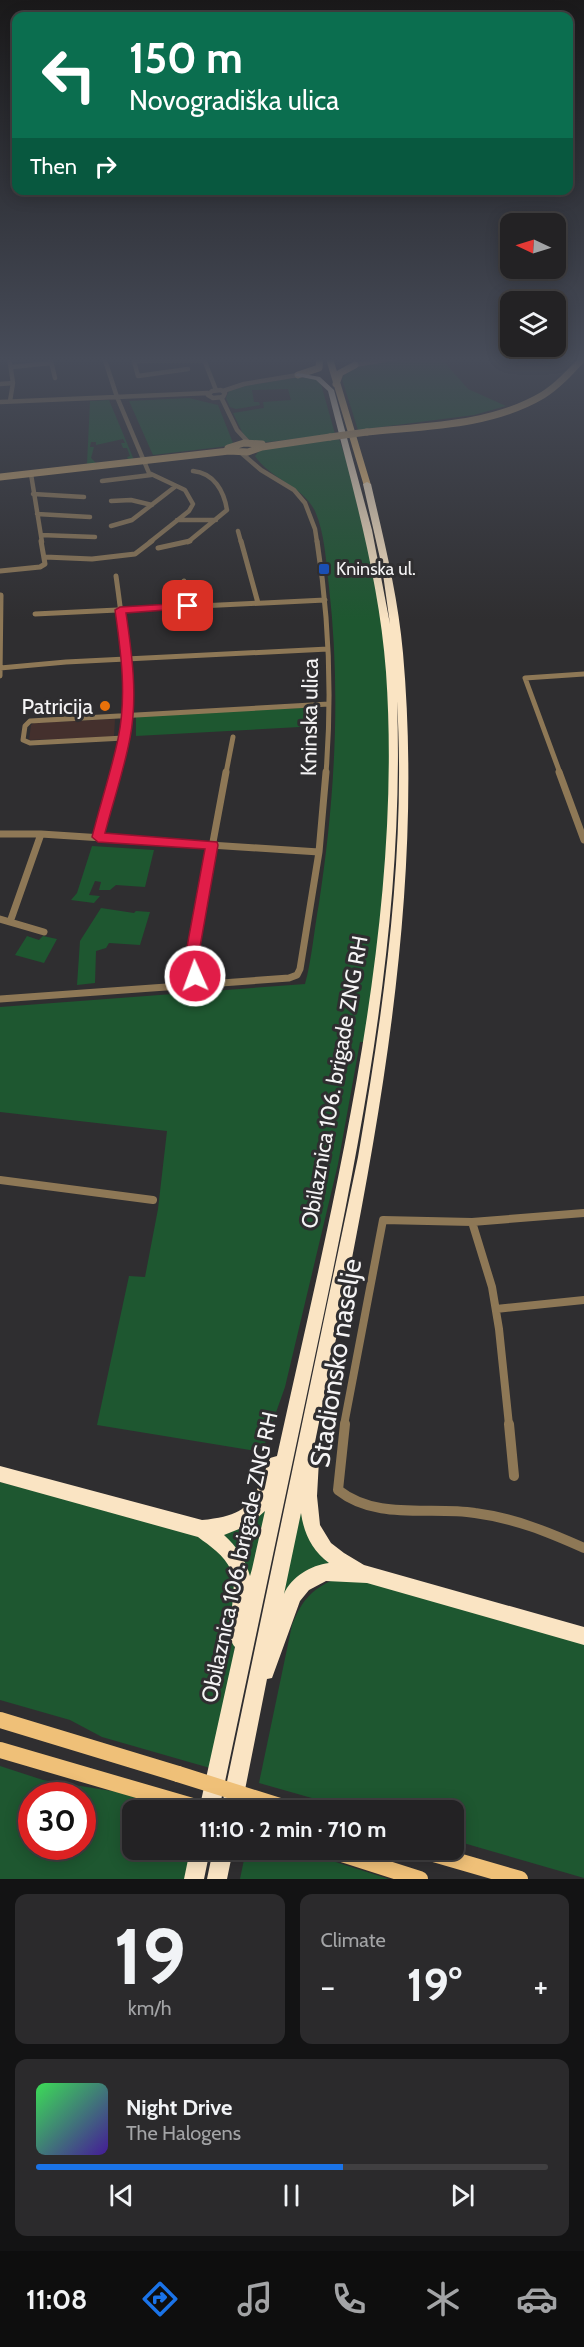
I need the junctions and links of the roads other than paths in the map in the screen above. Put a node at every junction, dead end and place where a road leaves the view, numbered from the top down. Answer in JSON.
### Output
{"nodes":[{"id":1,"x":137,"y":445,"type":"edge"},
{"id":2,"x":239,"y":445,"type":"edge"},
{"id":3,"x":271,"y":445,"type":"edge"},
{"id":4,"x":347,"y":445,"type":"edge"},
{"id":5,"x":353,"y":445,"type":"edge"},
{"id":6,"x":251,"y":447,"type":"junction"},
{"id":7,"x":238,"y":448,"type":"junction"},
{"id":8,"x":144,"y":460,"type":"junction"},
{"id":9,"x":193,"y":471,"type":"dead end"},
{"id":10,"x":31,"y":474,"type":"junction"},
{"id":11,"x":151,"y":475,"type":"junction"},
{"id":12,"x":273,"y":476,"type":"junction"},
{"id":13,"x":0,"y":477,"type":"edge"},
{"id":14,"x":102,"y":481,"type":"dead end"},
{"id":15,"x":367,"y":484,"type":"joint"},
{"id":16,"x":177,"y":486,"type":"junction"},
{"id":17,"x":33,"y":494,"type":"junction"},
{"id":18,"x":84,"y":497,"type":"dead end"},
{"id":19,"x":111,"y":501,"type":"dead end"},
{"id":20,"x":152,"y":505,"type":"junction"},
{"id":21,"x":37,"y":514,"type":"junction"},
{"id":22,"x":90,"y":517,"type":"dead end"},
{"id":23,"x":177,"y":520,"type":"junction"},
{"id":24,"x":216,"y":520,"type":"junction"},
{"id":25,"x":111,"y":526,"type":"dead end"},
{"id":26,"x":238,"y":531,"type":"dead end"},
{"id":27,"x":41,"y":535,"type":"junction"},
{"id":28,"x":95,"y":537,"type":"dead end"},
{"id":29,"x":158,"y":548,"type":"dead end"},
{"id":30,"x":45,"y":557,"type":"junction"},
{"id":31,"x":0,"y":571,"type":"edge"},
{"id":32,"x":116,"y":576,"type":"dead end"},
{"id":33,"x":184,"y":581,"type":"dead end"},
{"id":34,"x":1,"y":595,"type":"edge"},
{"id":35,"x":325,"y":600,"type":"junction"},
{"id":36,"x":258,"y":603,"type":"junction"},
{"id":37,"x":188,"y":606,"type":"junction"},
{"id":38,"x":120,"y":610,"type":"junction"},
{"id":39,"x":35,"y":614,"type":"dead end"},
{"id":40,"x":328,"y":649,"type":"junction"},
{"id":41,"x":127,"y":659,"type":"junction"},
{"id":42,"x":1,"y":668,"type":"edge"},
{"id":43,"x":584,"y":674,"type":"edge"},
{"id":44,"x":0,"y":676,"type":"edge"},
{"id":45,"x":329,"y":704,"type":"junction"},
{"id":46,"x":127,"y":715,"type":"junction"},
{"id":47,"x":232,"y":737,"type":"dead end"},
{"id":48,"x":124,"y":738,"type":"junction"},
{"id":49,"x":0,"y":834,"type":"edge"},
{"id":50,"x":41,"y":834,"type":"junction"},
{"id":51,"x":98,"y":837,"type":"junction"},
{"id":52,"x":584,"y":840,"type":"edge"},
{"id":53,"x":212,"y":845,"type":"junction"},
{"id":54,"x":319,"y":852,"type":"junction"},
{"id":55,"x":0,"y":919,"type":"edge"},
{"id":56,"x":10,"y":922,"type":"junction"},
{"id":57,"x":44,"y":932,"type":"dead end"},
{"id":58,"x":195,"y":985,"type":"junction"},
{"id":59,"x":0,"y":999,"type":"edge"},
{"id":60,"x":0,"y":1180,"type":"edge"},
{"id":61,"x":153,"y":1200,"type":"dead end"},
{"id":62,"x":584,"y":1214,"type":"edge"},
{"id":63,"x":472,"y":1222,"type":"junction"},
{"id":64,"x":584,"y":1300,"type":"edge"},
{"id":65,"x":496,"y":1309,"type":"junction"},
{"id":66,"x":291,"y":1431,"type":"junction"},
{"id":67,"x":310,"y":1433,"type":"junction"},
{"id":68,"x":0,"y":1474,"type":"edge"},
{"id":69,"x":514,"y":1476,"type":"dead end"},
{"id":70,"x":202,"y":1529,"type":"junction"},
{"id":71,"x":584,"y":1548,"type":"edge"},
{"id":72,"x":367,"y":1574,"type":"junction"},
{"id":73,"x":584,"y":1636,"type":"edge"},
{"id":74,"x":238,"y":1672,"type":"junction"},
{"id":75,"x":258,"y":1682,"type":"junction"},
{"id":76,"x":0,"y":1720,"type":"edge"},
{"id":77,"x":0,"y":1750,"type":"edge"},
{"id":78,"x":172,"y":1800,"type":"edge"},
{"id":79,"x":209,"y":1800,"type":"edge"},
{"id":80,"x":233,"y":1800,"type":"edge"},
{"id":81,"x":260,"y":1800,"type":"edge"},
{"id":82,"x":198,"y":1860,"type":"edge"},
{"id":83,"x":221,"y":1860,"type":"edge"},
{"id":84,"x":360,"y":1860,"type":"edge"},
{"id":85,"x":454,"y":1860,"type":"edge"},
{"id":86,"x":194,"y":1879,"type":"edge"},
{"id":87,"x":217,"y":1879,"type":"edge"},
{"id":88,"x":420,"y":1879,"type":"edge"},
{"id":89,"x":520,"y":1879,"type":"edge"}],
"edges":[{"from":1,"to":8,"type":"street"},
{"from":2,"to":7,"type":"street"},
{"from":3,"to":6,"type":"main road","bridge":true},
{"from":4,"to":66,"type":"highway","name":"Obilaznica 106. brigade ZNG RH"},
{"from":5,"to":15,"type":"main road","name":"Obilaznica 106. brigade ZNG RH"},
{"from":6,"to":7,"type":"main road"},
{"from":6,"to":12,"type":"street","name":"Kninska ulica"},
{"from":7,"to":8,"type":"main road"},
{"from":7,"to":12,"type":"street","name":"Kninska ulica"},
{"from":8,"to":10,"type":"main road"},
{"from":8,"to":11,"type":"street"},
{"from":9,"to":24,"type":"street"},
{"from":10,"to":13,"type":"main road"},
{"from":10,"to":17,"type":"street"},
{"from":11,"to":14,"type":"street"},
{"from":11,"to":16,"type":"street"},
{"from":12,"to":35,"type":"street","name":"Kninska ulica"},
{"from":15,"to":67,"type":"highway","name":"Obilaznica 106. brigade ZNG RH"},
{"from":16,"to":20,"type":"street"},
{"from":16,"to":23,"type":"street"},
{"from":17,"to":18,"type":"street"},
{"from":17,"to":21,"type":"street"},
{"from":19,"to":20,"type":"street"},
{"from":20,"to":25,"type":"street"},
{"from":21,"to":22,"type":"street"},
{"from":21,"to":27,"type":"street"},
{"from":23,"to":24,"type":"street"},
{"from":23,"to":30,"type":"street"},
{"from":24,"to":29,"type":"street"},
{"from":26,"to":36,"type":"street"},
{"from":27,"to":28,"type":"street"},
{"from":27,"to":30,"type":"street"},
{"from":30,"to":31,"type":"street"},
{"from":32,"to":38,"type":"street"},
{"from":33,"to":37,"type":"street"},
{"from":34,"to":42,"type":"street"},
{"from":35,"to":36,"type":"street"},
{"from":35,"to":40,"type":"street","name":"Kninska ulica"},
{"from":36,"to":37,"type":"street"},
{"from":37,"to":38,"type":"street"},
{"from":38,"to":39,"type":"street"},
{"from":38,"to":41,"type":"street"},
{"from":40,"to":41,"type":"street"},
{"from":40,"to":45,"type":"street","name":"Kninska ulica"},
{"from":41,"to":42,"type":"street"},
{"from":41,"to":46,"type":"street"},
{"from":42,"to":44,"type":"street"},
{"from":43,"to":52,"type":"street"},
{"from":45,"to":46,"type":"street"},
{"from":45,"to":54,"type":"street","name":"Kninska ulica"},
{"from":46,"to":48,"type":"street"},
{"from":46,"to":48,"type":"street"},
{"from":47,"to":53,"type":"street"},
{"from":48,"to":51,"type":"street"},
{"from":49,"to":50,"type":"street"},
{"from":50,"to":51,"type":"street"},
{"from":50,"to":56,"type":"street"},
{"from":51,"to":53,"type":"street"},
{"from":53,"to":54,"type":"street"},
{"from":53,"to":58,"type":"street"},
{"from":54,"to":58,"type":"street","name":"Kninska ulica"},
{"from":55,"to":56,"type":"street"},
{"from":56,"to":57,"type":"street"},
{"from":58,"to":59,"type":"street"},
{"from":60,"to":61,"type":"street"},
{"from":62,"to":63,"type":"street","name":"Stadionsko naselje"},
{"from":63,"to":65,"type":"street"},
{"from":63,"to":71,"type":"street","name":"Stadionsko naselje"},
{"from":64,"to":65,"type":"street"},
{"from":65,"to":69,"type":"street"},
{"from":66,"to":70,"type":"highway"},
{"from":66,"to":74,"type":"highway","name":"Obilaznica 106. brigade ZNG RH"},
{"from":67,"to":72,"type":"highway"},
{"from":67,"to":75,"type":"highway","name":"Obilaznica 106. brigade ZNG RH"},
{"from":68,"to":70,"type":"highway"},
{"from":70,"to":74,"type":"highway"},
{"from":72,"to":73,"type":"highway"},
{"from":72,"to":75,"type":"highway"},
{"from":74,"to":79,"type":"highway","name":"Obilaznica 106. brigade ZNG RH"},
{"from":75,"to":80,"type":"highway","name":"Obilaznica 106. brigade ZNG RH"},
{"from":76,"to":81,"type":"main road","bridge":true},
{"from":77,"to":78,"type":"main road"},
{"from":82,"to":86,"type":"highway"},
{"from":83,"to":87,"type":"highway"},
{"from":84,"to":88,"type":"main road"},
{"from":85,"to":89,"type":"main road"}]}
